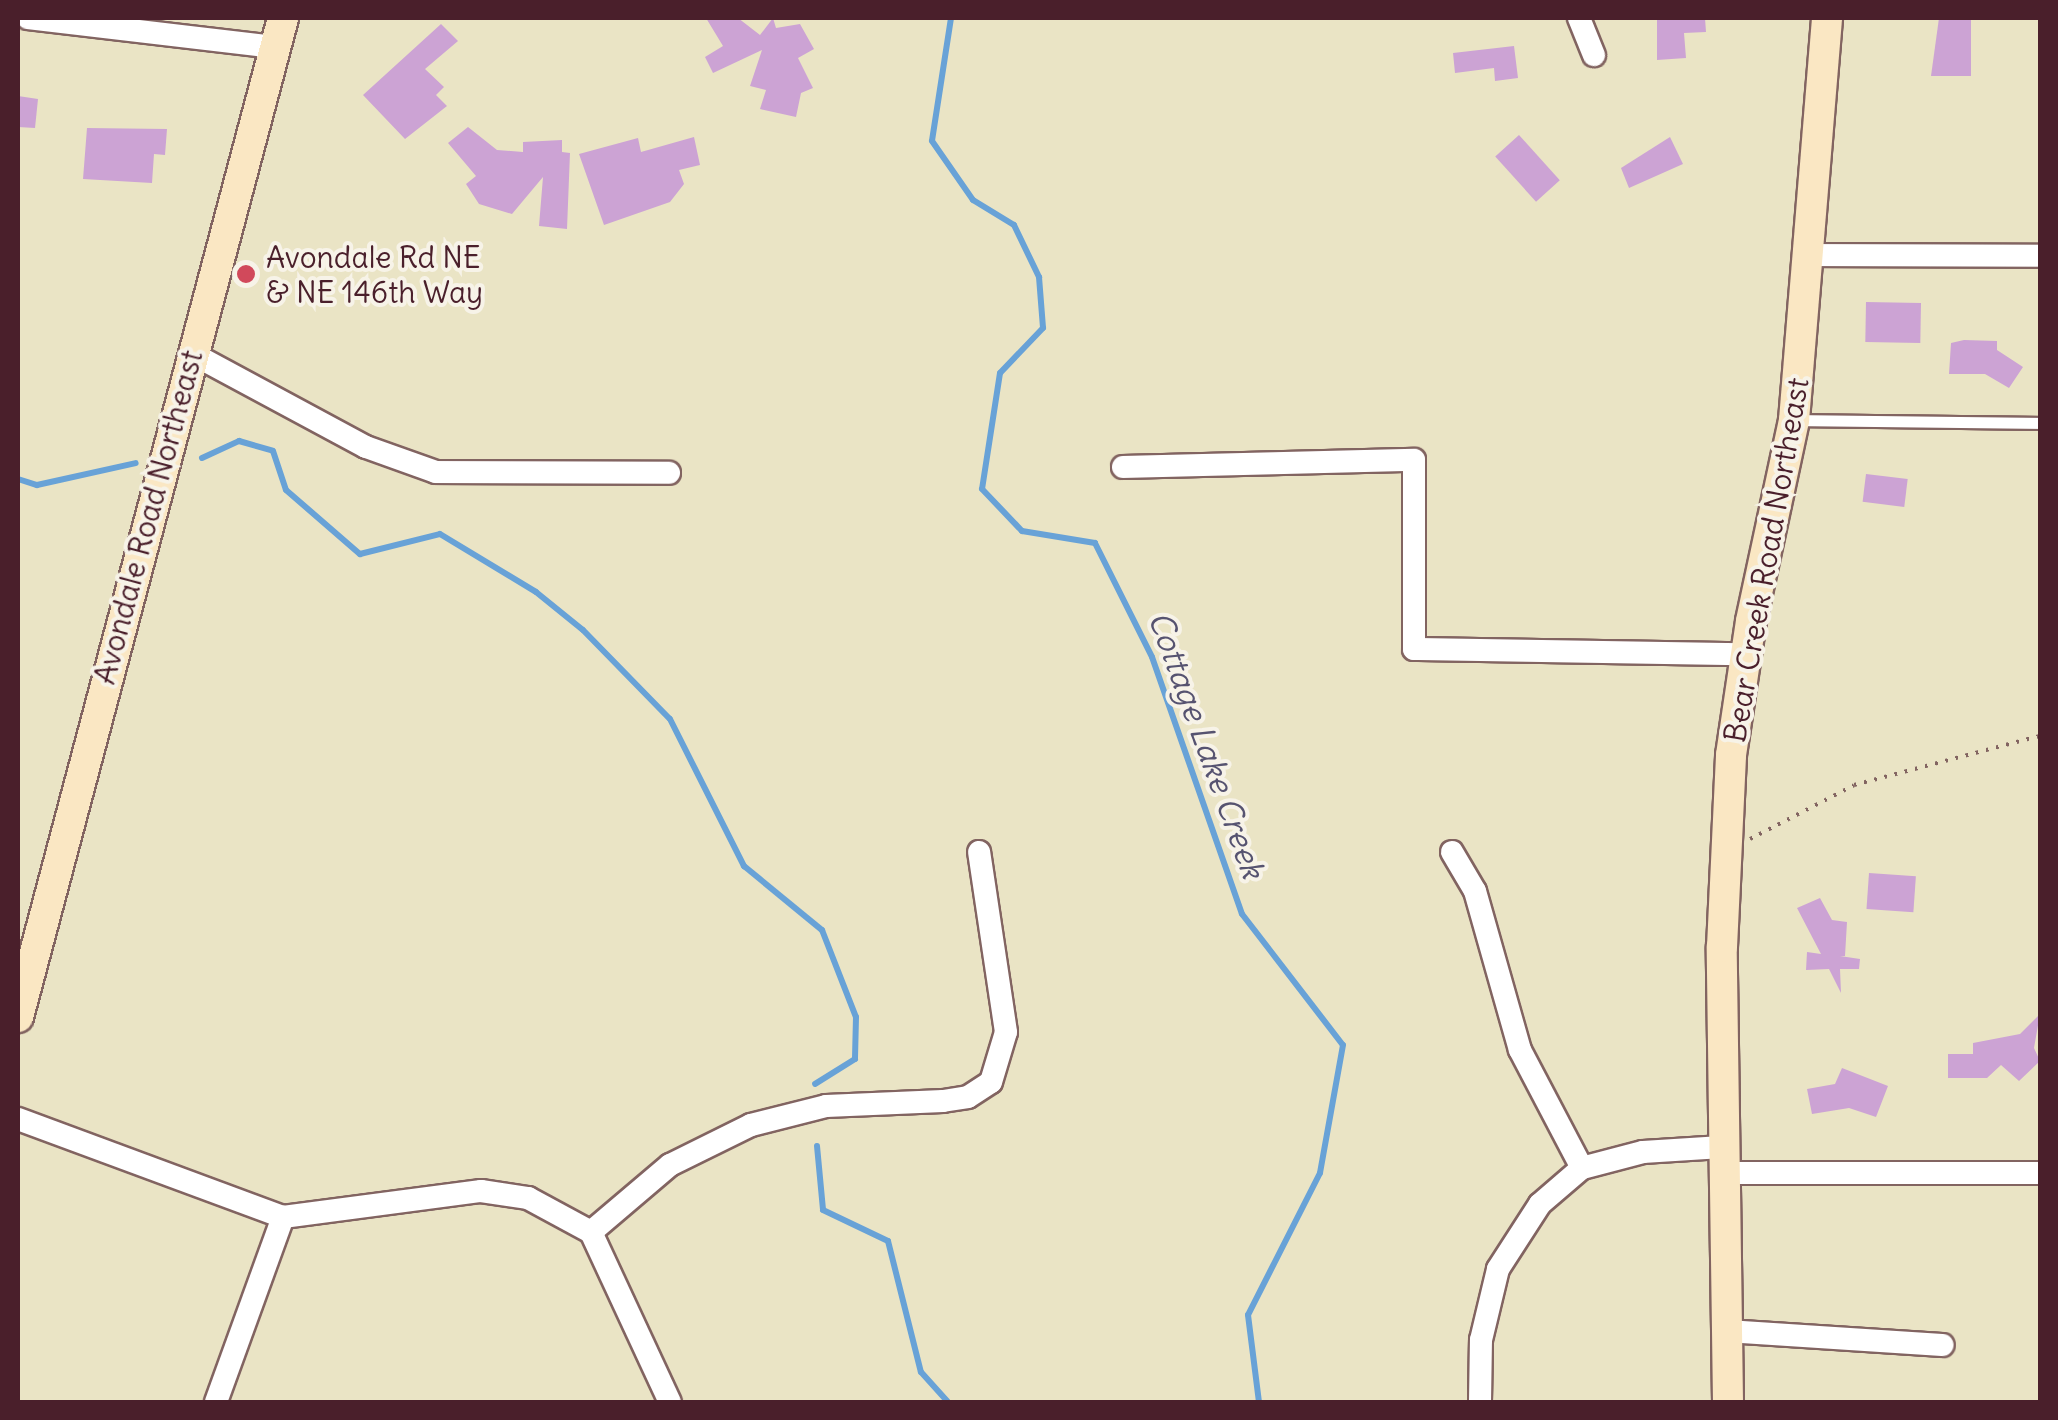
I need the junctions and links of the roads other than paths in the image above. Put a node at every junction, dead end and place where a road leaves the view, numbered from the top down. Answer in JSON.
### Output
{"nodes":[{"id":1,"x":28,"y":18,"type":"edge"},
{"id":2,"x":1579,"y":18,"type":"edge"},
{"id":3,"x":1827,"y":18,"type":"edge"},
{"id":4,"x":280,"y":32,"type":"edge"},
{"id":5,"x":1594,"y":55,"type":"dead end"},
{"id":6,"x":1808,"y":256,"type":"junction"},
{"id":7,"x":2040,"y":256,"type":"edge"},
{"id":8,"x":193,"y":354,"type":"junction"},
{"id":9,"x":1794,"y":420,"type":"junction"},
{"id":10,"x":2040,"y":423,"type":"edge"},
{"id":11,"x":1124,"y":467,"type":"dead end"},
{"id":12,"x":669,"y":473,"type":"dead end"},
{"id":13,"x":1746,"y":654,"type":"junction"},
{"id":14,"x":979,"y":852,"type":"dead end"},
{"id":15,"x":1452,"y":852,"type":"dead end"},
{"id":16,"x":18,"y":1018,"type":"edge"},
{"id":17,"x":18,"y":1120,"type":"edge"},
{"id":18,"x":1722,"y":1160,"type":"junction"},
{"id":19,"x":1582,"y":1168,"type":"junction"},
{"id":20,"x":2040,"y":1173,"type":"edge"},
{"id":21,"x":283,"y":1218,"type":"junction"},
{"id":22,"x":591,"y":1232,"type":"junction"},
{"id":23,"x":1726,"y":1331,"type":"junction"},
{"id":24,"x":1944,"y":1345,"type":"dead end"},
{"id":25,"x":216,"y":1402,"type":"edge"},
{"id":26,"x":670,"y":1402,"type":"edge"},
{"id":27,"x":1480,"y":1402,"type":"edge"},
{"id":28,"x":1728,"y":1402,"type":"edge"}],
"edges":[{"from":1,"to":4,"type":"street"},
{"from":2,"to":5,"type":"street"},
{"from":3,"to":6,"type":"street","name":"Bear Creek Road Northeast"},
{"from":4,"to":8,"type":"street","name":"Avondale Road Northeast"},
{"from":6,"to":7,"type":"street"},
{"from":6,"to":9,"type":"street","name":"Bear Creek Road Northeast"},
{"from":8,"to":12,"type":"street"},
{"from":8,"to":16,"type":"street","name":"Avondale Road Northeast"},
{"from":9,"to":10,"type":"lane"},
{"from":9,"to":13,"type":"street","name":"Bear Creek Road Northeast"},
{"from":11,"to":13,"type":"street"},
{"from":13,"to":18,"type":"street","name":"Bear Creek Road Northeast"},
{"from":14,"to":22,"type":"street"},
{"from":15,"to":19,"type":"street"},
{"from":17,"to":21,"type":"street"},
{"from":18,"to":19,"type":"street"},
{"from":18,"to":20,"type":"street"},
{"from":18,"to":23,"type":"street","name":"Bear Creek Road Northeast"},
{"from":19,"to":27,"type":"street"},
{"from":21,"to":22,"type":"street"},
{"from":21,"to":25,"type":"street"},
{"from":22,"to":26,"type":"street"},
{"from":23,"to":24,"type":"street"},
{"from":23,"to":28,"type":"street","name":"Bear Creek Road Northeast"}]}
